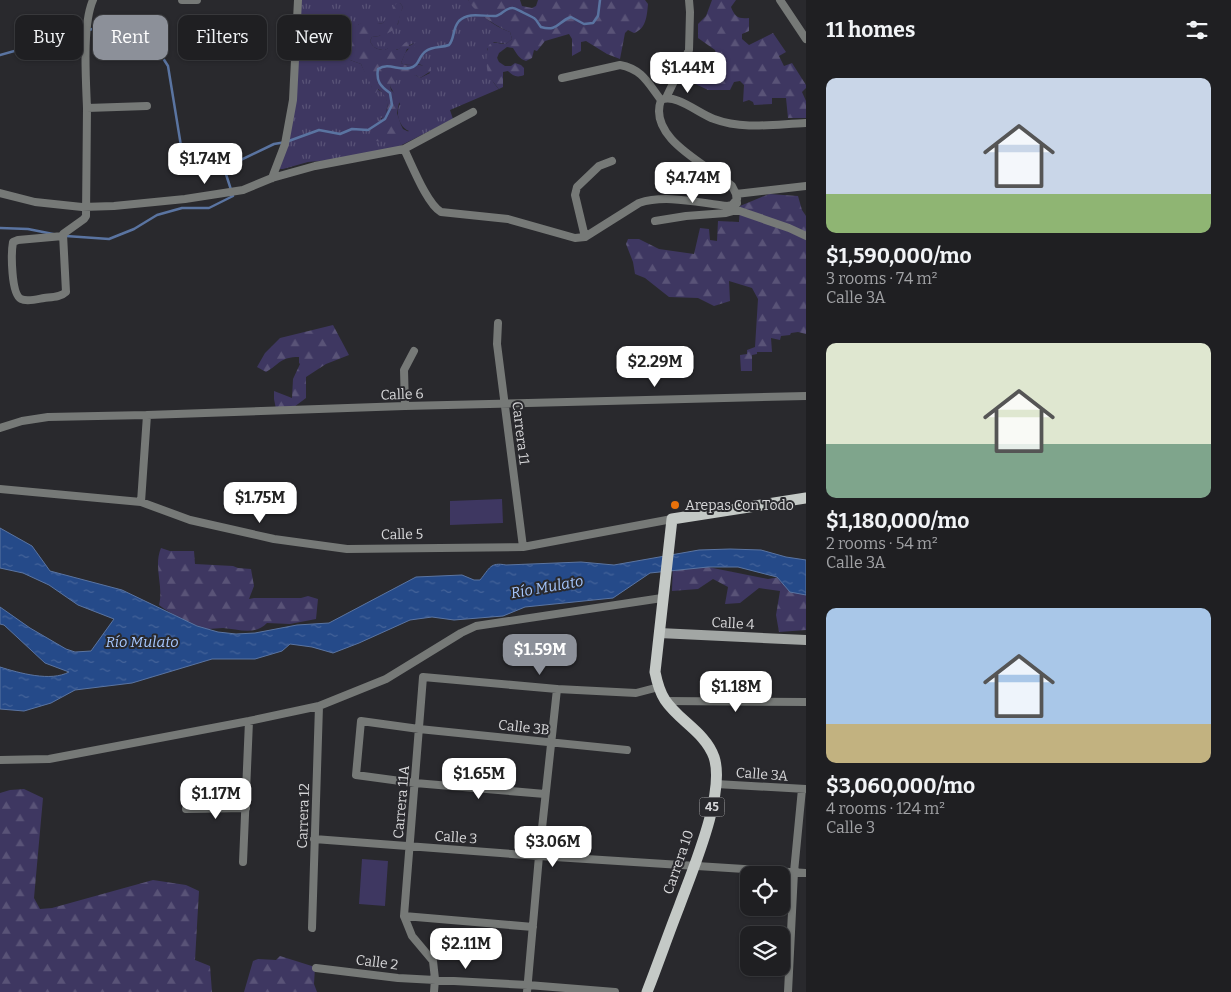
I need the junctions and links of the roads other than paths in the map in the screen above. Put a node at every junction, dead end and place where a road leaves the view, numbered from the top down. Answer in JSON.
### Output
{"nodes":[{"id":1,"x":93,"y":0,"type":"edge"},
{"id":2,"x":182,"y":0,"type":"edge"},
{"id":3,"x":197,"y":0,"type":"edge"},
{"id":4,"x":298,"y":0,"type":"edge"},
{"id":5,"x":689,"y":0,"type":"edge"},
{"id":6,"x":780,"y":0,"type":"edge"},
{"id":7,"x":806,"y":39,"type":"edge"},
{"id":8,"x":562,"y":78,"type":"dead end"},
{"id":9,"x":663,"y":99,"type":"junction"},
{"id":10,"x":147,"y":106,"type":"dead end"},
{"id":11,"x":87,"y":108,"type":"junction"},
{"id":12,"x":473,"y":112,"type":"dead end"},
{"id":13,"x":806,"y":123,"type":"edge"},
{"id":14,"x":404,"y":149,"type":"junction"},
{"id":15,"x":612,"y":161,"type":"dead end"},
{"id":16,"x":272,"y":178,"type":"junction"},
{"id":17,"x":806,"y":186,"type":"edge"},
{"id":18,"x":0,"y":193,"type":"edge"},
{"id":19,"x":736,"y":196,"type":"junction"},
{"id":20,"x":86,"y":206,"type":"junction"},
{"id":21,"x":737,"y":210,"type":"junction"},
{"id":22,"x":655,"y":221,"type":"dead end"},
{"id":23,"x":63,"y":236,"type":"junction"},
{"id":24,"x":806,"y":236,"type":"edge"},
{"id":25,"x":585,"y":237,"type":"junction"},
{"id":26,"x":498,"y":323,"type":"dead end"},
{"id":27,"x":414,"y":351,"type":"dead end"},
{"id":28,"x":806,"y":396,"type":"edge"},
{"id":29,"x":504,"y":404,"type":"junction"},
{"id":30,"x":405,"y":406,"type":"junction"},
{"id":31,"x":147,"y":416,"type":"junction"},
{"id":32,"x":0,"y":428,"type":"edge"},
{"id":33,"x":0,"y":488,"type":"edge"},
{"id":34,"x":806,"y":498,"type":"edge"},
{"id":35,"x":141,"y":502,"type":"junction"},
{"id":36,"x":672,"y":519,"type":"junction"},
{"id":37,"x":523,"y":547,"type":"junction"},
{"id":38,"x":662,"y":598,"type":"junction"},
{"id":39,"x":659,"y":633,"type":"junction"},
{"id":40,"x":806,"y":640,"type":"edge"},
{"id":41,"x":658,"y":687,"type":"junction"},
{"id":42,"x":557,"y":689,"type":"junction"},
{"id":43,"x":666,"y":701,"type":"junction"},
{"id":44,"x":806,"y":702,"type":"edge"},
{"id":45,"x":319,"y":706,"type":"junction"},
{"id":46,"x":249,"y":721,"type":"junction"},
{"id":47,"x":419,"y":729,"type":"junction"},
{"id":48,"x":550,"y":742,"type":"junction"},
{"id":49,"x":627,"y":750,"type":"dead end"},
{"id":50,"x":0,"y":760,"type":"edge"},
{"id":51,"x":415,"y":783,"type":"junction"},
{"id":52,"x":716,"y":784,"type":"junction"},
{"id":53,"x":804,"y":789,"type":"edge"},
{"id":54,"x":545,"y":794,"type":"junction"},
{"id":55,"x":246,"y":808,"type":"junction"},
{"id":56,"x":186,"y":810,"type":"dead end"},
{"id":57,"x":314,"y":838,"type":"junction"},
{"id":58,"x":410,"y":846,"type":"junction"},
{"id":59,"x":539,"y":856,"type":"junction"},
{"id":60,"x":243,"y":862,"type":"dead end"},
{"id":61,"x":694,"y":866,"type":"junction"},
{"id":62,"x":794,"y":872,"type":"junction"},
{"id":63,"x":806,"y":873,"type":"edge"},
{"id":64,"x":404,"y":916,"type":"junction"},
{"id":65,"x":532,"y":927,"type":"junction"},
{"id":66,"x":312,"y":928,"type":"dead end"},
{"id":67,"x":316,"y":968,"type":"dead end"},
{"id":68,"x":435,"y":979,"type":"junction"},
{"id":69,"x":528,"y":988,"type":"edge"},
{"id":70,"x":434,"y":992,"type":"edge"},
{"id":71,"x":614,"y":992,"type":"edge"},
{"id":72,"x":647,"y":992,"type":"edge"},
{"id":73,"x":788,"y":992,"type":"edge"}],
"edges":[{"from":1,"to":11,"type":"street"},
{"from":2,"to":3,"type":"street"},
{"from":4,"to":16,"type":"street"},
{"from":5,"to":9,"type":"street"},
{"from":6,"to":7,"type":"street"},
{"from":8,"to":9,"type":"street"},
{"from":9,"to":13,"type":"street"},
{"from":9,"to":19,"type":"street"},
{"from":10,"to":11,"type":"street"},
{"from":11,"to":20,"type":"street"},
{"from":12,"to":14,"type":"street"},
{"from":14,"to":16,"type":"street"},
{"from":14,"to":25,"type":"street"},
{"from":15,"to":25,"type":"street"},
{"from":16,"to":20,"type":"street"},
{"from":17,"to":19,"type":"street"},
{"from":18,"to":20,"type":"street"},
{"from":19,"to":21,"type":"street"},
{"from":19,"to":25,"type":"street"},
{"from":20,"to":23,"type":"street"},
{"from":21,"to":22,"type":"street"},
{"from":21,"to":24,"type":"street"},
{"from":23,"to":23,"type":"street"},
{"from":26,"to":29,"type":"street","name":"Carrera 11"},
{"from":27,"to":30,"type":"street"},
{"from":28,"to":29,"type":"street","name":"Calle 6"},
{"from":29,"to":30,"type":"street","name":"Calle 6"},
{"from":29,"to":37,"type":"street","name":"Carrera 11"},
{"from":30,"to":31,"type":"street","name":"Calle 6"},
{"from":31,"to":32,"type":"street","name":"Calle 6"},
{"from":31,"to":35,"type":"street"},
{"from":33,"to":35,"type":"street","name":"Calle 5"},
{"from":34,"to":36,"type":"main road","name":"Calle 5"},
{"from":35,"to":37,"type":"street","name":"Calle 5"},
{"from":36,"to":37,"type":"street","name":"Calle 5"},
{"from":36,"to":38,"type":"main road","name":"Carrera 10"},
{"from":38,"to":39,"type":"main road","name":"Carrera 10"},
{"from":38,"to":45,"type":"street"},
{"from":39,"to":40,"type":"main road","name":"Calle 4"},
{"from":39,"to":41,"type":"main road","name":"Carrera 10","number":"45"},
{"from":41,"to":42,"type":"street"},
{"from":41,"to":43,"type":"main road","name":"Carrera 10","number":"45"},
{"from":42,"to":47,"type":"street","name":"Carrera 11A"},
{"from":42,"to":48,"type":"street"},
{"from":43,"to":44,"type":"street"},
{"from":43,"to":52,"type":"main road","name":"Carrera 10","number":"45"},
{"from":45,"to":46,"type":"street"},
{"from":45,"to":57,"type":"street","name":"Carrera 12"},
{"from":46,"to":50,"type":"street"},
{"from":46,"to":55,"type":"street"},
{"from":47,"to":48,"type":"street","name":"Calle 3B"},
{"from":47,"to":51,"type":"street","name":"Carrera 11A"},
{"from":47,"to":51,"type":"street","name":"Calle 3B"},
{"from":48,"to":49,"type":"street","name":"Calle 3B"},
{"from":48,"to":54,"type":"street"},
{"from":51,"to":54,"type":"street"},
{"from":51,"to":58,"type":"street","name":"Carrera 11A"},
{"from":52,"to":53,"type":"street","name":"Calle 3A"},
{"from":52,"to":61,"type":"main road","name":"Carrera 10","number":"45"},
{"from":53,"to":62,"type":"street"},
{"from":54,"to":59,"type":"street"},
{"from":55,"to":56,"type":"street"},
{"from":55,"to":60,"type":"street"},
{"from":57,"to":58,"type":"street","name":"Calle 3"},
{"from":57,"to":66,"type":"street","name":"Carrera 12"},
{"from":58,"to":59,"type":"street","name":"Calle 3"},
{"from":58,"to":64,"type":"street","name":"Carrera 11A"},
{"from":59,"to":61,"type":"street","name":"Calle 3"},
{"from":59,"to":65,"type":"street"},
{"from":61,"to":62,"type":"street","name":"Calle 3"},
{"from":61,"to":72,"type":"main road","name":"Carrera 10","number":"45"},
{"from":62,"to":63,"type":"street","name":"Calle 3"},
{"from":62,"to":73,"type":"street"},
{"from":64,"to":65,"type":"street"},
{"from":64,"to":68,"type":"street","name":"Carrera 11A"},
{"from":65,"to":69,"type":"street"},
{"from":67,"to":68,"type":"street","name":"Calle 2"},
{"from":68,"to":69,"type":"street","name":"Calle 2"},
{"from":68,"to":70,"type":"street"},
{"from":69,"to":71,"type":"street","name":"Calle 2"}]}
